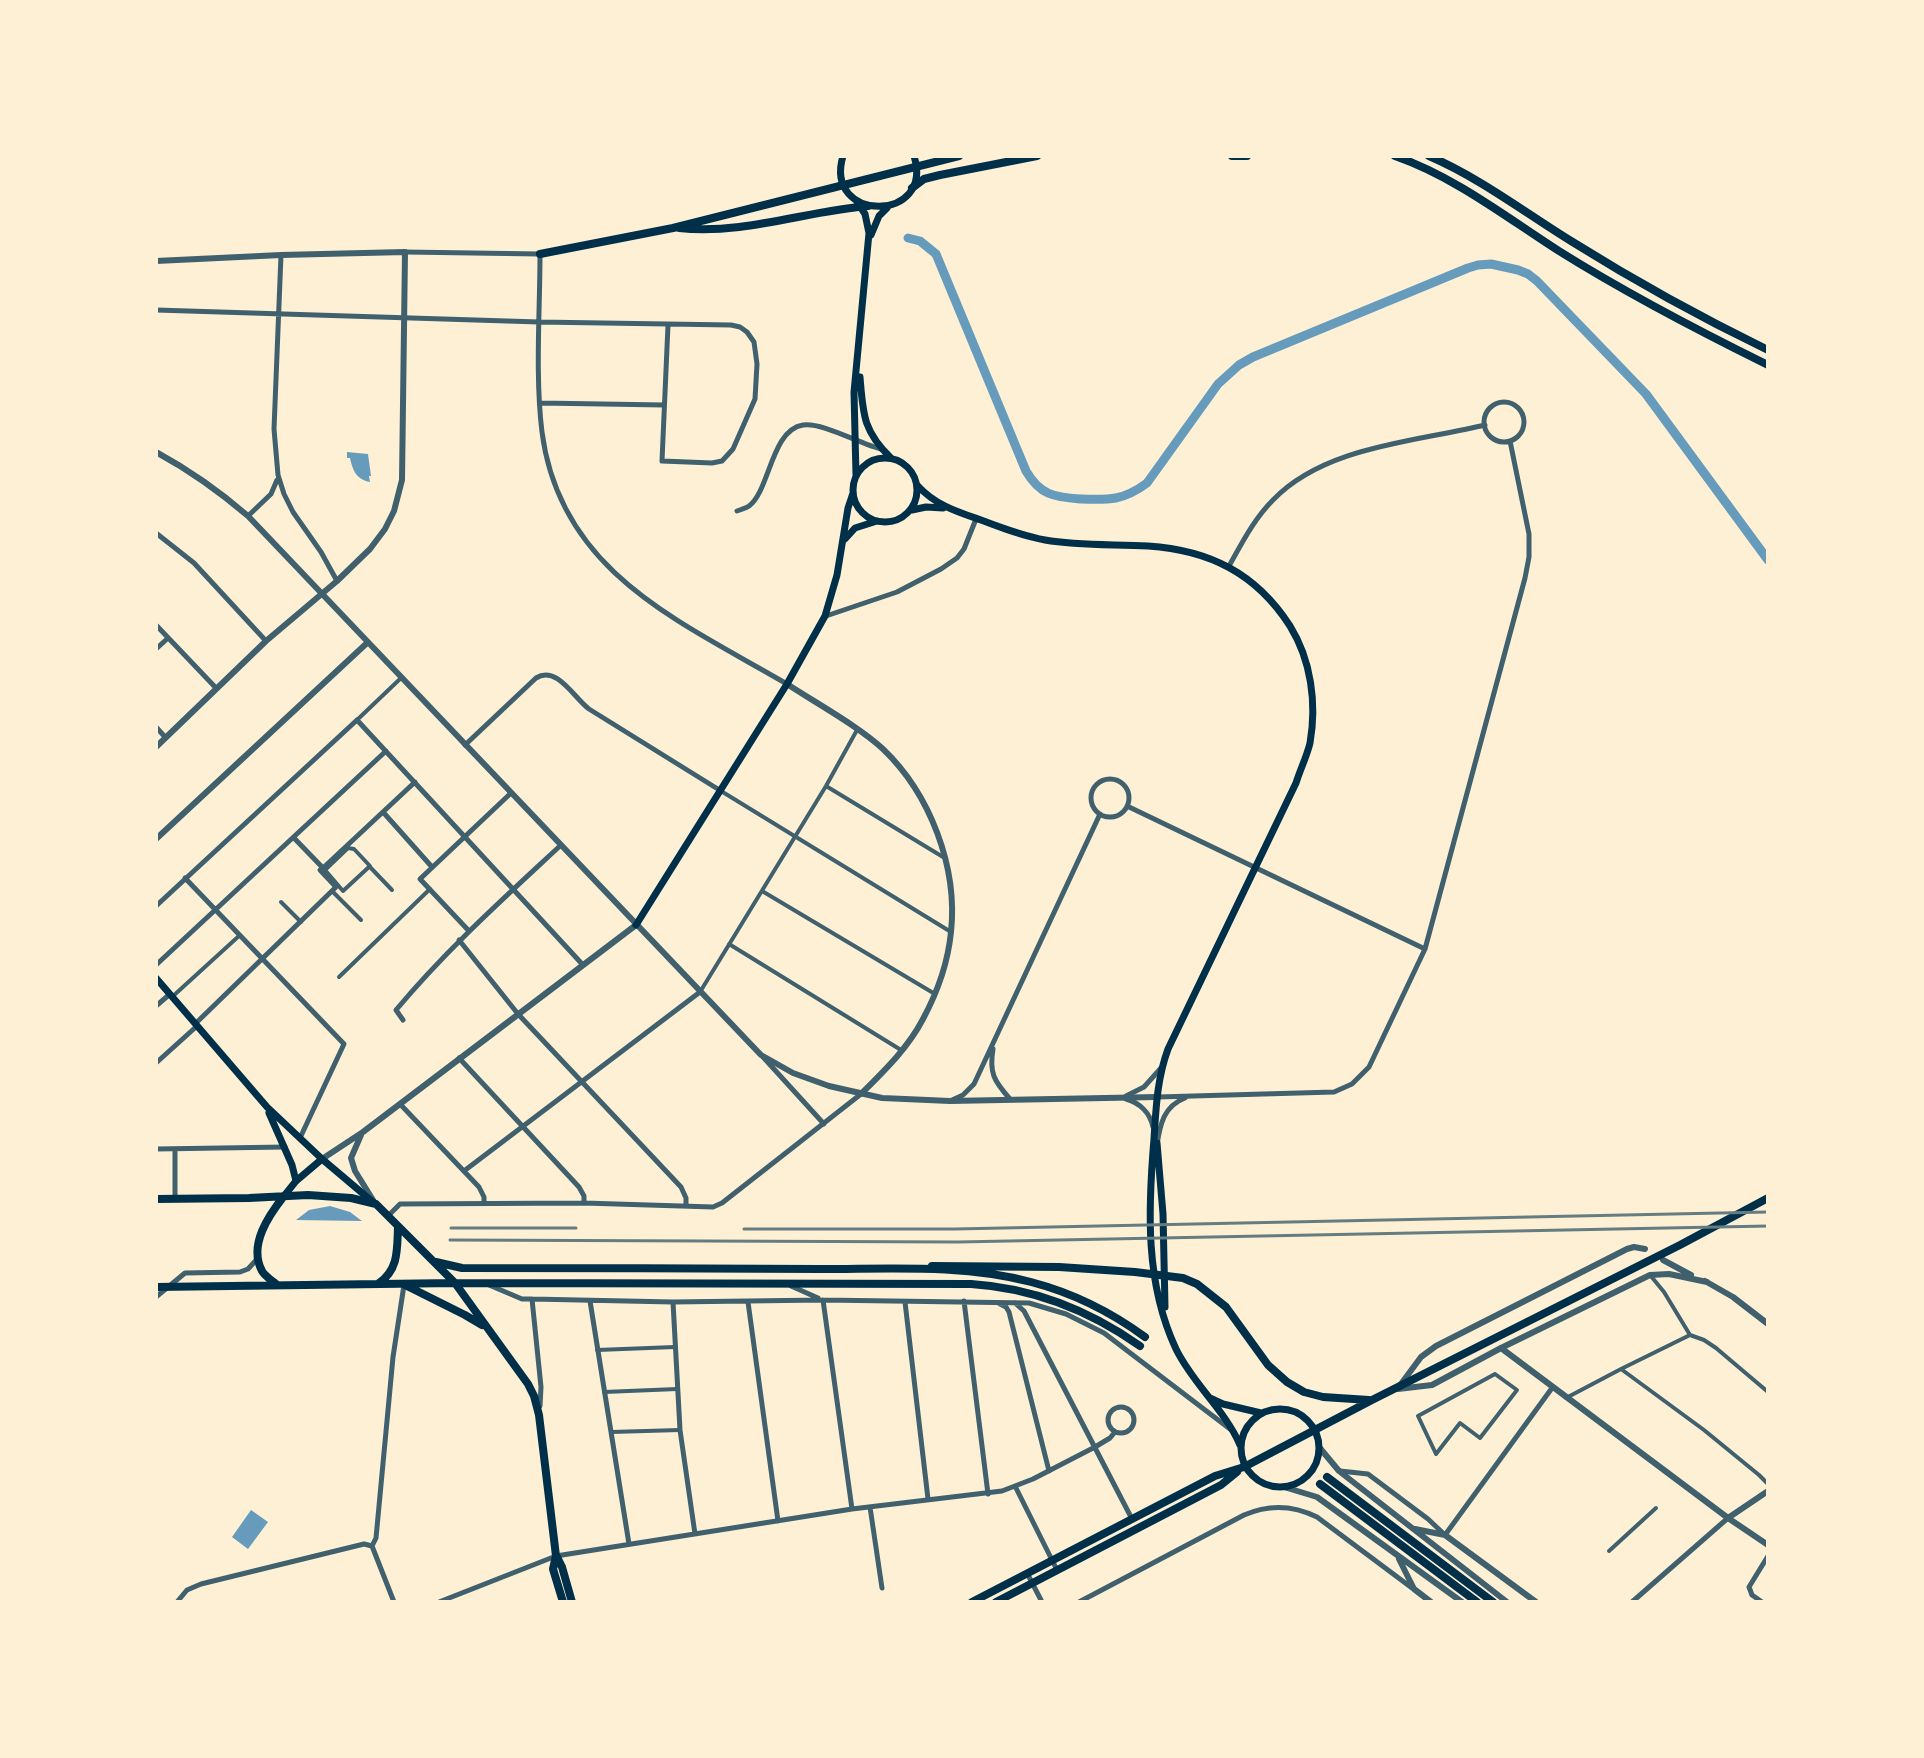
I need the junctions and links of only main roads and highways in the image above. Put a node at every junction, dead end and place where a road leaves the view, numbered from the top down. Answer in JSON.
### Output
{"nodes":[{"id":1,"x":843,"y":156,"type":"edge"},
{"id":2,"x":914,"y":156,"type":"edge"},
{"id":3,"x":959,"y":156,"type":"edge"},
{"id":4,"x":1037,"y":156,"type":"edge"},
{"id":5,"x":1232,"y":156,"type":"edge"},
{"id":6,"x":1247,"y":156,"type":"edge"},
{"id":7,"x":1395,"y":156,"type":"edge"},
{"id":8,"x":1429,"y":156,"type":"edge"},
{"id":9,"x":912,"y":188,"type":"junction"},
{"id":10,"x":862,"y":204,"type":"junction"},
{"id":11,"x":889,"y":206,"type":"junction"},
{"id":12,"x":673,"y":228,"type":"junction"},
{"id":13,"x":869,"y":241,"type":"junction"},
{"id":14,"x":540,"y":254,"type":"road end"},
{"id":15,"x":1768,"y":350,"type":"edge"},
{"id":16,"x":858,"y":360,"type":"junction"},
{"id":17,"x":1768,"y":365,"type":"edge"},
{"id":18,"x":891,"y":458,"type":"junction"},
{"id":19,"x":856,"y":475,"type":"junction"},
{"id":20,"x":918,"y":486,"type":"junction"},
{"id":21,"x":853,"y":493,"type":"junction"},
{"id":22,"x":949,"y":508,"type":"junction"},
{"id":23,"x":910,"y":510,"type":"junction"},
{"id":24,"x":877,"y":521,"type":"junction"},
{"id":25,"x":844,"y":541,"type":"junction"},
{"id":26,"x":636,"y":925,"type":"road end"},
{"id":27,"x":156,"y":978,"type":"edge"},
{"id":28,"x":267,"y":1107,"type":"junction"},
{"id":29,"x":1155,"y":1119,"type":"junction"},
{"id":30,"x":322,"y":1159,"type":"junction"},
{"id":31,"x":296,"y":1181,"type":"junction"},
{"id":32,"x":284,"y":1196,"type":"junction"},
{"id":33,"x":1768,"y":1198,"type":"edge"},
{"id":34,"x":156,"y":1199,"type":"edge"},
{"id":35,"x":376,"y":1204,"type":"junction"},
{"id":36,"x":398,"y":1227,"type":"junction"},
{"id":37,"x":436,"y":1262,"type":"junction"},
{"id":38,"x":908,"y":1269,"type":"junction"},
{"id":39,"x":455,"y":1283,"type":"junction"},
{"id":40,"x":276,"y":1284,"type":"junction"},
{"id":41,"x":379,"y":1284,"type":"junction"},
{"id":42,"x":404,"y":1284,"type":"junction"},
{"id":43,"x":156,"y":1287,"type":"edge"},
{"id":44,"x":1165,"y":1317,"type":"junction"},
{"id":45,"x":486,"y":1328,"type":"junction"},
{"id":46,"x":1145,"y":1337,"type":"dead end"},
{"id":47,"x":1140,"y":1346,"type":"dead end"},
{"id":48,"x":1210,"y":1398,"type":"junction"},
{"id":49,"x":1372,"y":1400,"type":"junction"},
{"id":50,"x":1261,"y":1413,"type":"junction"},
{"id":51,"x":1315,"y":1430,"type":"junction"},
{"id":52,"x":1240,"y":1445,"type":"junction"},
{"id":53,"x":1244,"y":1467,"type":"junction"},
{"id":54,"x":1327,"y":1477,"type":"dead end"},
{"id":55,"x":1320,"y":1484,"type":"dead end"},
{"id":56,"x":556,"y":1556,"type":"junction"},
{"id":57,"x":563,"y":1602,"type":"edge"},
{"id":58,"x":572,"y":1602,"type":"edge"},
{"id":59,"x":972,"y":1602,"type":"edge"},
{"id":60,"x":996,"y":1602,"type":"edge"},
{"id":61,"x":1477,"y":1602,"type":"edge"},
{"id":62,"x":1493,"y":1602,"type":"edge"}],
"edges":[{"from":1,"to":10,"type":"main road"},
{"from":2,"to":9,"type":"main road"},
{"from":3,"to":12,"type":"main road"},
{"from":4,"to":9,"type":"main road"},
{"from":5,"to":6,"type":"main road"},
{"from":7,"to":17,"type":"main road"},
{"from":8,"to":15,"type":"main road"},
{"from":9,"to":11,"type":"main road"},
{"from":10,"to":11,"type":"main road"},
{"from":10,"to":12,"type":"main road"},
{"from":10,"to":13,"type":"main road"},
{"from":11,"to":13,"type":"main road"},
{"from":12,"to":14,"type":"main road"},
{"from":13,"to":16,"type":"main road"},
{"from":16,"to":18,"type":"main road"},
{"from":16,"to":19,"type":"main road"},
{"from":18,"to":19,"type":"main road"},
{"from":18,"to":20,"type":"main road"},
{"from":19,"to":21,"type":"main road"},
{"from":20,"to":22,"type":"main road"},
{"from":20,"to":23,"type":"main road"},
{"from":21,"to":24,"type":"main road"},
{"from":21,"to":25,"type":"main road"},
{"from":22,"to":23,"type":"main road"},
{"from":22,"to":29,"type":"main road"},
{"from":23,"to":24,"type":"main road"},
{"from":24,"to":25,"type":"main road"},
{"from":25,"to":26,"type":"main road"},
{"from":27,"to":28,"type":"main road"},
{"from":28,"to":30,"type":"main road"},
{"from":28,"to":31,"type":"main road"},
{"from":29,"to":44,"type":"main road"},
{"from":29,"to":44,"type":"main road"},
{"from":30,"to":31,"type":"main road"},
{"from":30,"to":35,"type":"main road"},
{"from":31,"to":32,"type":"main road"},
{"from":32,"to":34,"type":"main road"},
{"from":32,"to":35,"type":"main road"},
{"from":32,"to":40,"type":"main road"},
{"from":33,"to":49,"type":"main road"},
{"from":35,"to":36,"type":"main road"},
{"from":36,"to":37,"type":"main road"},
{"from":36,"to":41,"type":"main road"},
{"from":37,"to":38,"type":"main road"},
{"from":37,"to":39,"type":"main road"},
{"from":38,"to":46,"type":"main road"},
{"from":38,"to":49,"type":"main road"},
{"from":39,"to":42,"type":"main road"},
{"from":39,"to":45,"type":"main road"},
{"from":39,"to":47,"type":"main road"},
{"from":40,"to":41,"type":"main road"},
{"from":40,"to":43,"type":"main road"},
{"from":41,"to":42,"type":"main road"},
{"from":42,"to":45,"type":"main road"},
{"from":44,"to":48,"type":"main road"},
{"from":45,"to":56,"type":"main road"},
{"from":48,"to":50,"type":"main road"},
{"from":48,"to":52,"type":"main road"},
{"from":49,"to":51,"type":"main road"},
{"from":50,"to":51,"type":"main road"},
{"from":50,"to":52,"type":"main road"},
{"from":51,"to":53,"type":"main road"},
{"from":51,"to":53,"type":"main road"},
{"from":52,"to":53,"type":"main road"},
{"from":53,"to":59,"type":"main road"},
{"from":53,"to":60,"type":"main road"},
{"from":54,"to":62,"type":"main road"},
{"from":55,"to":61,"type":"main road"},
{"from":56,"to":57,"type":"main road"},
{"from":56,"to":58,"type":"main road"}]}
